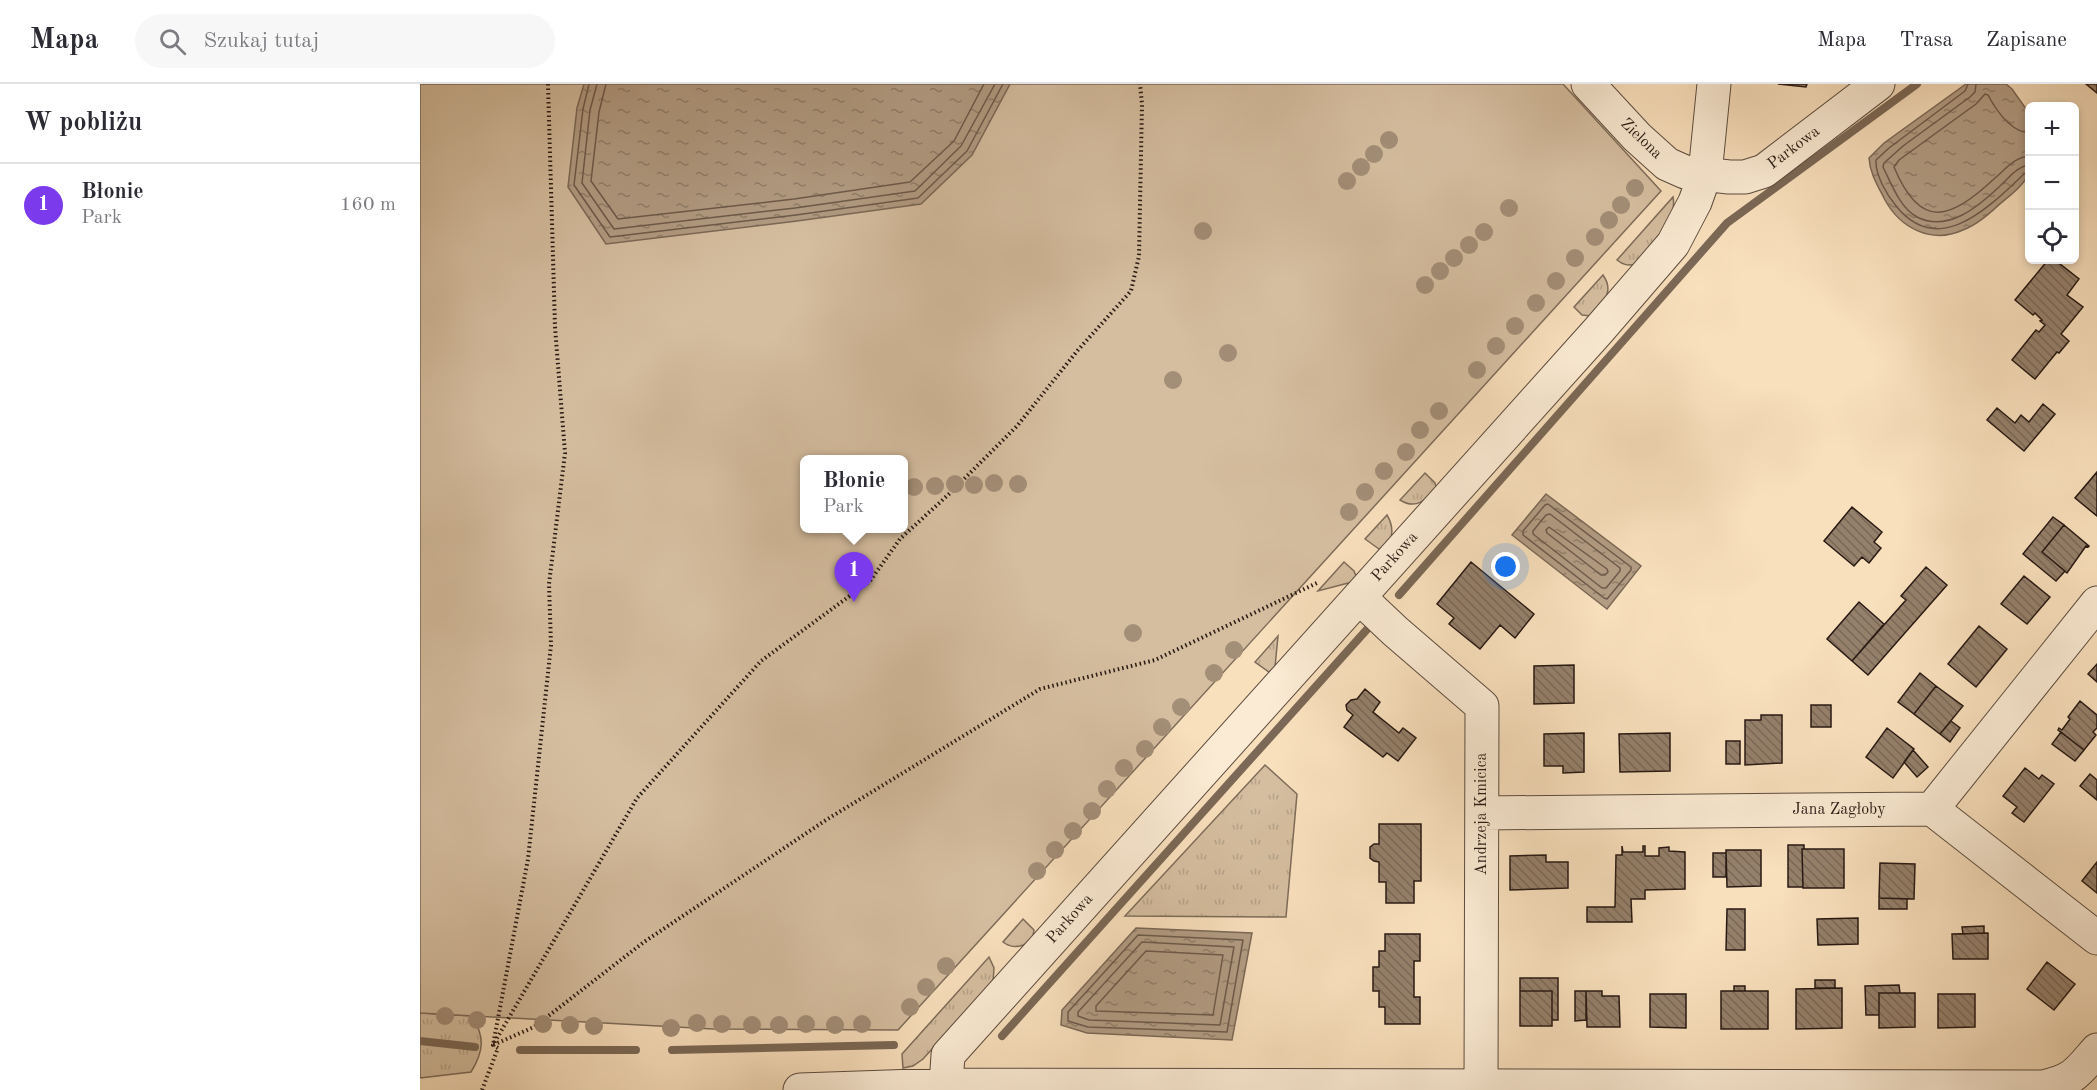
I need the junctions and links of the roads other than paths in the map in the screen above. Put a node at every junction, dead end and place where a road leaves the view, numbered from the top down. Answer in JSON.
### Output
{"nodes":[{"id":1,"x":1588,"y":84,"type":"edge"},
{"id":2,"x":1714,"y":84,"type":"edge"},
{"id":3,"x":1878,"y":84,"type":"edge"},
{"id":4,"x":1705,"y":174,"type":"junction"},
{"id":5,"x":1359,"y":597,"type":"junction"},
{"id":6,"x":2097,"y":603,"type":"edge"},
{"id":7,"x":1932,"y":809,"type":"junction"},
{"id":8,"x":1482,"y":813,"type":"junction"},
{"id":9,"x":2097,"y":938,"type":"edge"},
{"id":10,"x":2097,"y":1050,"type":"edge"},
{"id":11,"x":946,"y":1085,"type":"junction"},
{"id":12,"x":1481,"y":1087,"type":"junction"},
{"id":13,"x":1710,"y":1089,"type":"edge"},
{"id":14,"x":800,"y":1090,"type":"edge"}],
"edges":[{"from":1,"to":4,"type":"street","name":"Zielona"},
{"from":2,"to":4,"type":"street"},
{"from":3,"to":4,"type":"street","name":"Parkowa"},
{"from":4,"to":5,"type":"street","name":"Parkowa"},
{"from":5,"to":8,"type":"street","name":"Andrzeja Kmicica"},
{"from":5,"to":11,"type":"street","name":"Parkowa"},
{"from":6,"to":7,"type":"street"},
{"from":7,"to":8,"type":"street","name":"Jana Zagłoby"},
{"from":7,"to":9,"type":"street"},
{"from":8,"to":12,"type":"street","name":"Andrzeja Kmicica"},
{"from":10,"to":13,"type":"street"},
{"from":11,"to":12,"type":"street"},
{"from":11,"to":14,"type":"street"},
{"from":12,"to":13,"type":"street"}]}
